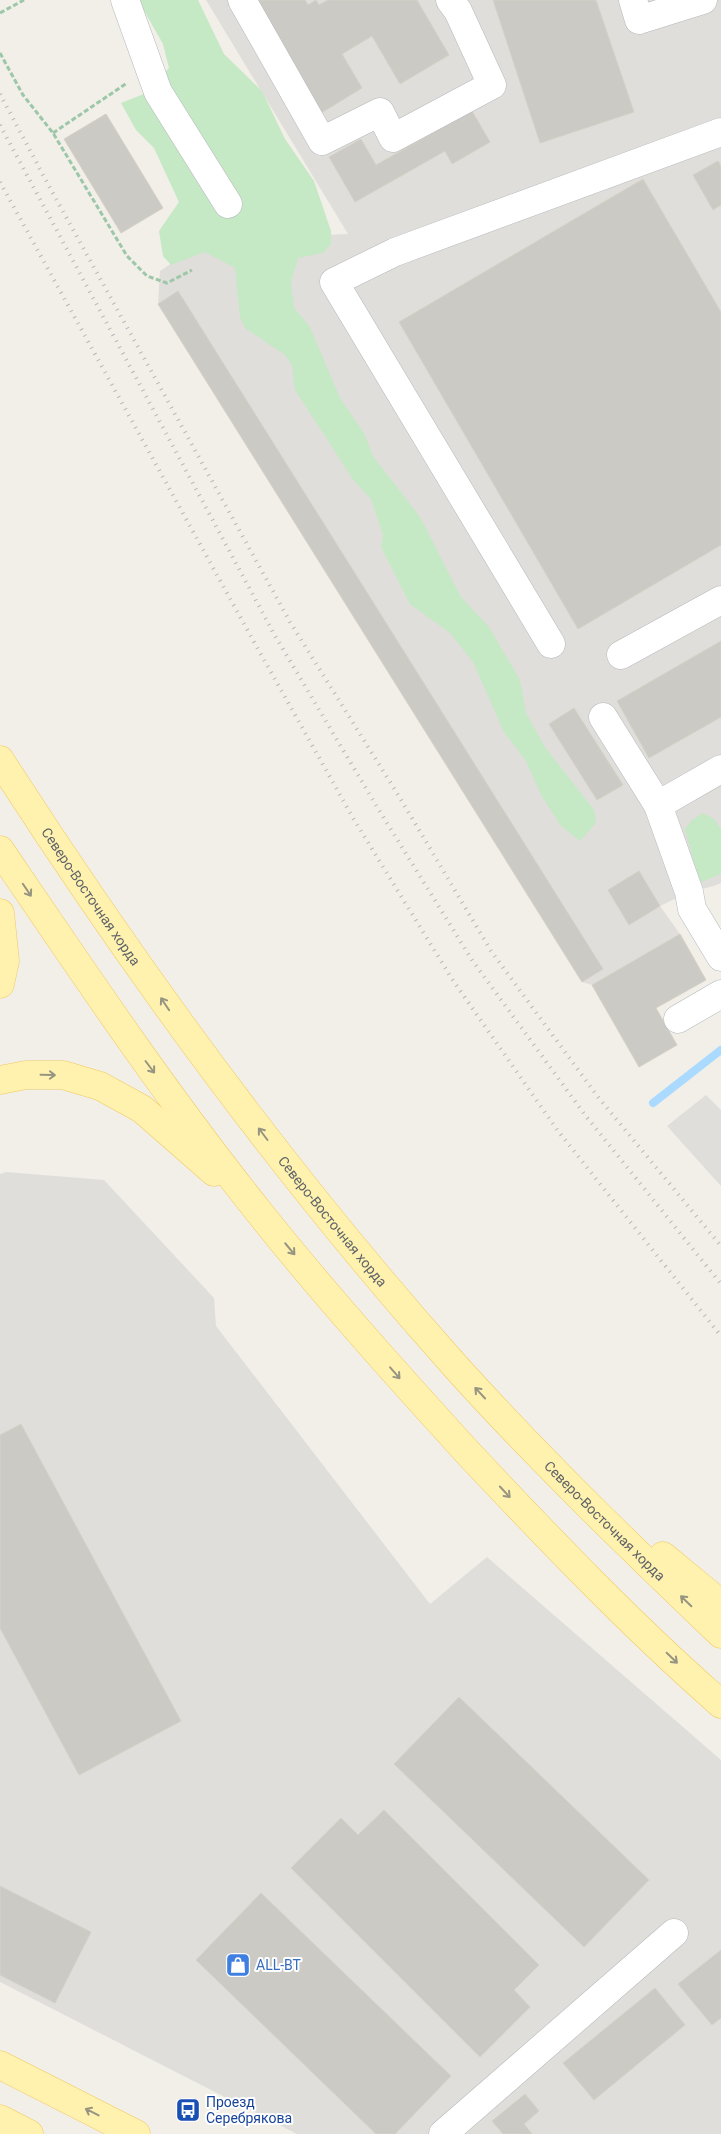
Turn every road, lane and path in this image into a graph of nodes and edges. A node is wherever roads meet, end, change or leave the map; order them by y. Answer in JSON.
{"nodes":[{"id":1,"x":24,"y":0,"type":"edge"},
{"id":2,"x":125,"y":0,"type":"edge"},
{"id":3,"x":242,"y":0,"type":"edge"},
{"id":4,"x":450,"y":0,"type":"edge"},
{"id":5,"x":633,"y":0,"type":"edge"},
{"id":6,"x":703,"y":0,"type":"edge"},
{"id":7,"x":0,"y":13,"type":"edge"},
{"id":8,"x":0,"y":53,"type":"edge"},
{"id":9,"x":149,"y":68,"type":"junction"},
{"id":10,"x":53,"y":133,"type":"junction"},
{"id":11,"x":718,"y":138,"type":"edge"},
{"id":12,"x":228,"y":204,"type":"dead end"},
{"id":13,"x":192,"y":270,"type":"dead end"},
{"id":14,"x":721,"y":600,"type":"edge"},
{"id":15,"x":551,"y":644,"type":"dead end"},
{"id":16,"x":622,"y":655,"type":"dead end"},
{"id":17,"x":603,"y":717,"type":"dead end"},
{"id":18,"x":0,"y":760,"type":"edge"},
{"id":19,"x":721,"y":769,"type":"edge"},
{"id":20,"x":658,"y":806,"type":"junction"},
{"id":21,"x":0,"y":850,"type":"edge"},
{"id":22,"x":0,"y":913,"type":"edge"},
{"id":23,"x":721,"y":957,"type":"edge"},
{"id":24,"x":0,"y":984,"type":"edge"},
{"id":25,"x":721,"y":994,"type":"edge"},
{"id":26,"x":678,"y":1018,"type":"dead end"},
{"id":27,"x":0,"y":1080,"type":"edge"},
{"id":28,"x":258,"y":1211,"type":"junction"},
{"id":29,"x":514,"y":1429,"type":"junction"},
{"id":30,"x":721,"y":1604,"type":"edge"},
{"id":31,"x":721,"y":1634,"type":"edge"},
{"id":32,"x":721,"y":1704,"type":"edge"},
{"id":33,"x":674,"y":1932,"type":"dead end"},
{"id":34,"x":0,"y":2065,"type":"edge"},
{"id":35,"x":0,"y":2119,"type":"edge"},
{"id":36,"x":29,"y":2134,"type":"edge"},
{"id":37,"x":136,"y":2134,"type":"edge"},
{"id":38,"x":443,"y":2134,"type":"edge"}],
"edges":[{"from":1,"to":7,"type":"path"},
{"from":2,"to":9,"type":"street"},
{"from":3,"to":4,"type":"street"},
{"from":5,"to":6,"type":"street"},
{"from":8,"to":10,"type":"path"},
{"from":9,"to":10,"type":"path"},
{"from":9,"to":12,"type":"street"},
{"from":10,"to":13,"type":"path"},
{"from":11,"to":15,"type":"street"},
{"from":14,"to":16,"type":"street"},
{"from":17,"to":20,"type":"street"},
{"from":29,"to":18,"type":"main road","name":"Северо-Восточная хорда","one_way":true},
{"from":19,"to":20,"type":"street"},
{"from":20,"to":23,"type":"street"},
{"from":21,"to":28,"type":"main road","one_way":true},
{"from":22,"to":24,"type":"main road"},
{"from":25,"to":26,"type":"street"},
{"from":27,"to":28,"type":"main road","one_way":true},
{"from":28,"to":32,"type":"main road","one_way":true},
{"from":29,"to":30,"type":"main road"},
{"from":31,"to":29,"type":"main road","name":"Северо-Восточная хорда","one_way":true},
{"from":33,"to":38,"type":"street"},
{"from":37,"to":34,"type":"main road","one_way":true},
{"from":35,"to":36,"type":"main road"}]}
